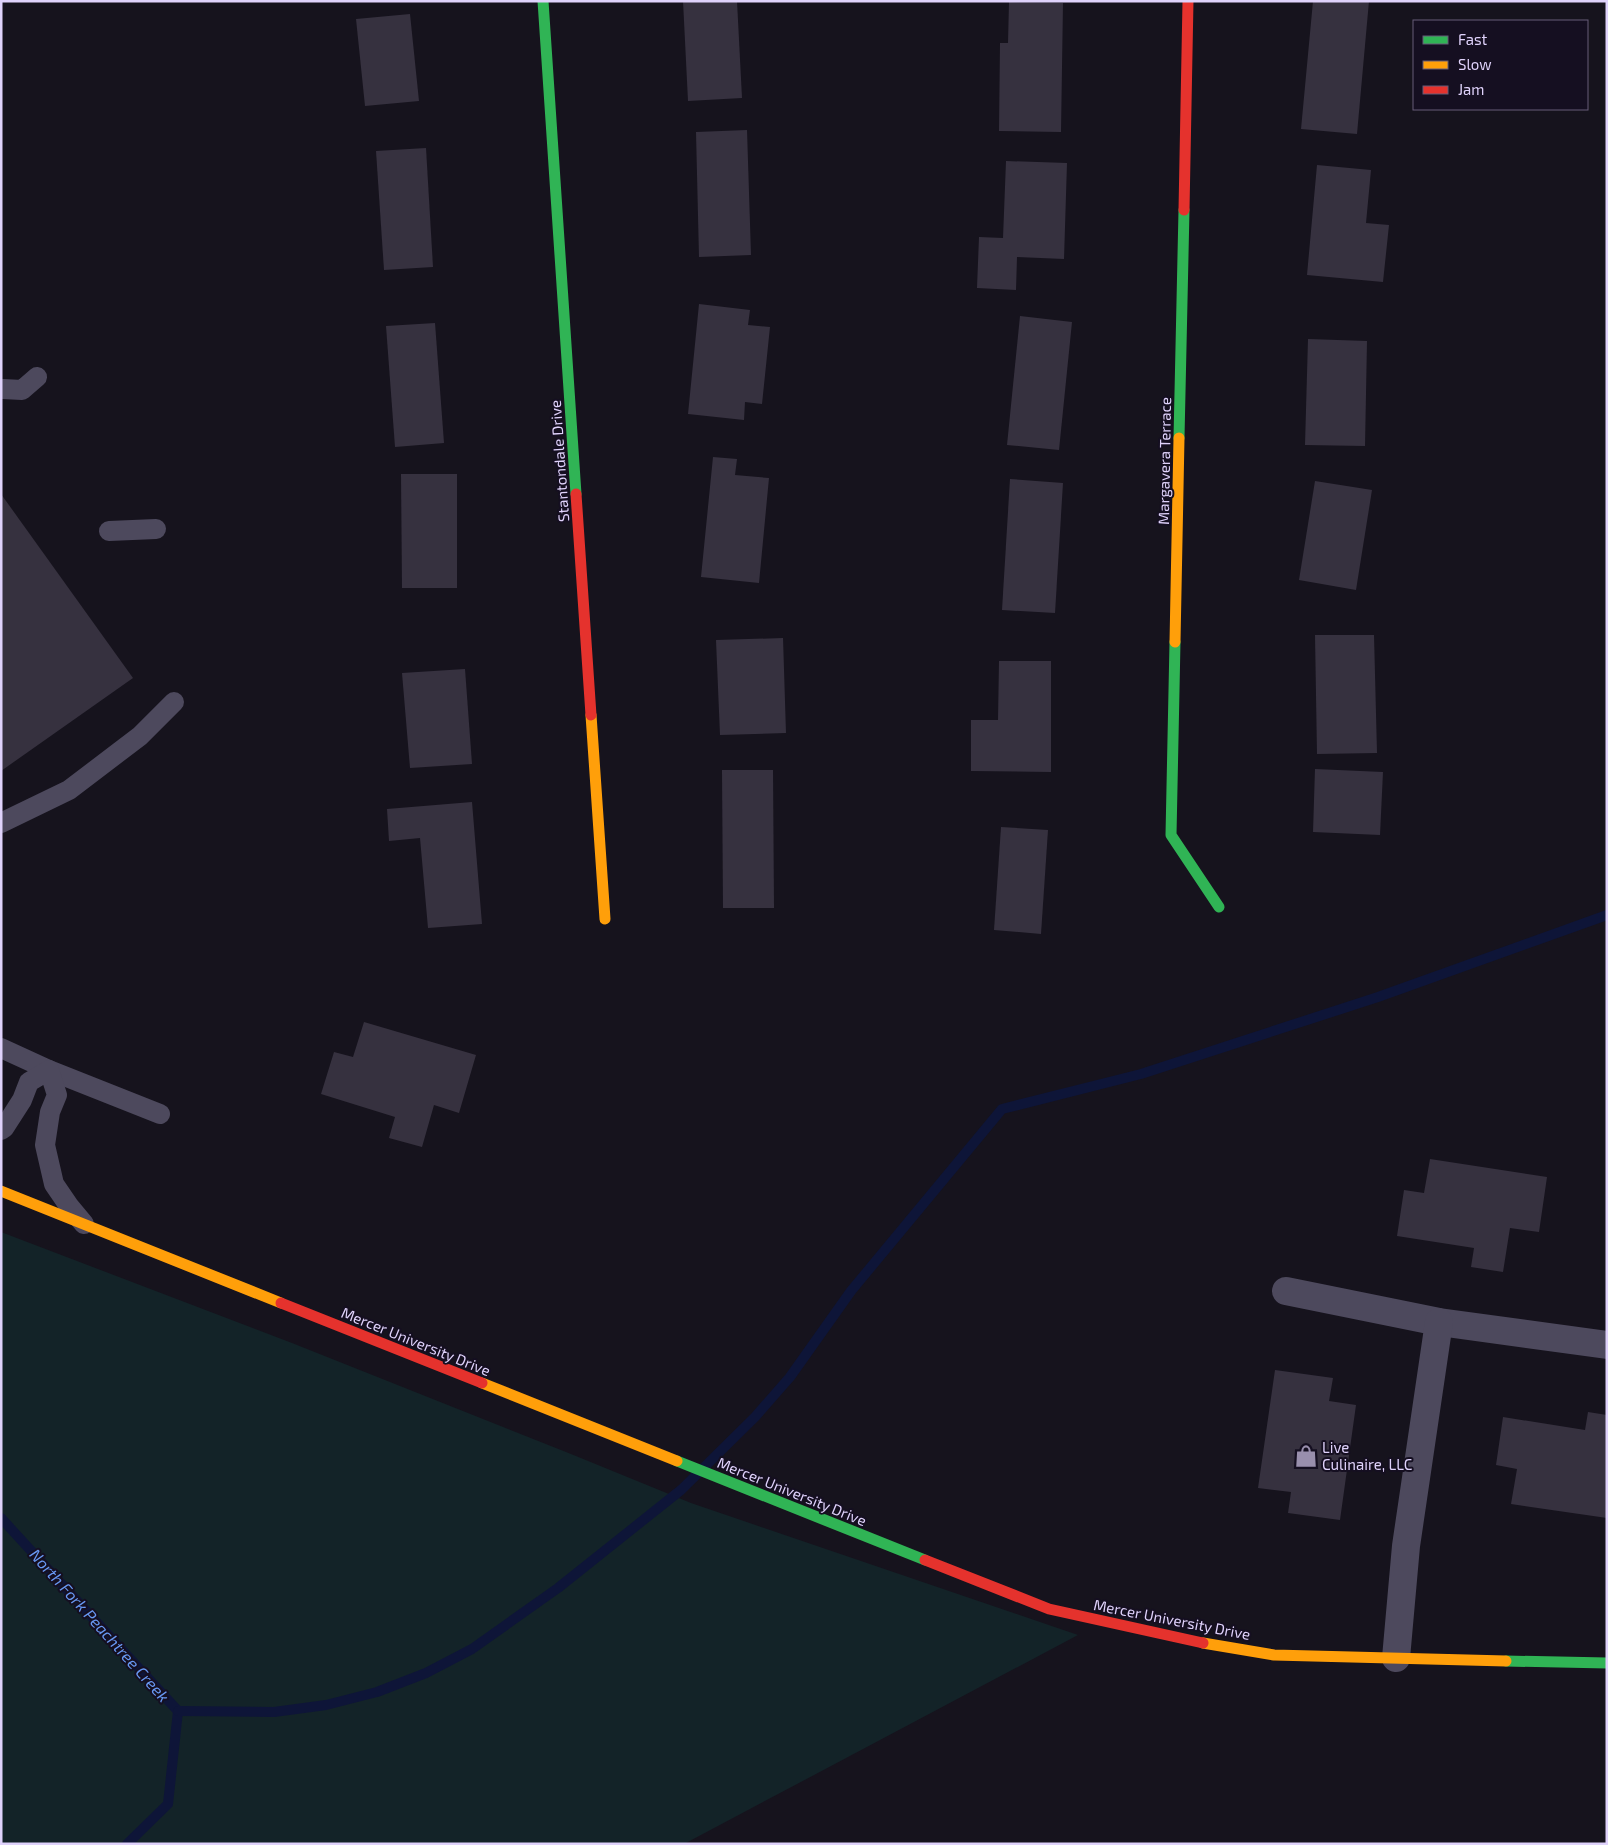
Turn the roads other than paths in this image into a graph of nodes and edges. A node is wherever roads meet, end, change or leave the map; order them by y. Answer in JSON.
{"nodes":[{"id":1,"x":543,"y":1,"type":"edge"},
{"id":2,"x":1188,"y":1,"type":"edge"},
{"id":3,"x":37,"y":377,"type":"dead end"},
{"id":4,"x":4,"y":389,"type":"dead end"},
{"id":5,"x":156,"y":529,"type":"dead end"},
{"id":6,"x":109,"y":531,"type":"dead end"},
{"id":7,"x":174,"y":702,"type":"dead end"},
{"id":8,"x":1,"y":823,"type":"edge"},
{"id":9,"x":1220,"y":907,"type":"dead end"},
{"id":10,"x":605,"y":919,"type":"dead end"},
{"id":11,"x":1,"y":1048,"type":"edge"},
{"id":12,"x":50,"y":1070,"type":"junction"},
{"id":13,"x":160,"y":1114,"type":"dead end"},
{"id":14,"x":1,"y":1130,"type":"edge"},
{"id":15,"x":1,"y":1192,"type":"edge"},
{"id":16,"x":85,"y":1225,"type":"junction"},
{"id":17,"x":1286,"y":1291,"type":"dead end"},
{"id":18,"x":1439,"y":1322,"type":"junction"},
{"id":19,"x":1607,"y":1345,"type":"edge"},
{"id":20,"x":1396,"y":1658,"type":"junction"},
{"id":21,"x":1607,"y":1663,"type":"edge"}],
"edges":[{"from":1,"to":10,"type":"street","name":"Stantondale Drive"},
{"from":2,"to":9,"type":"street","name":"Margavera Terrace"},
{"from":3,"to":4,"type":"lane"},
{"from":5,"to":6,"type":"lane"},
{"from":7,"to":8,"type":"lane"},
{"from":11,"to":12,"type":"lane"},
{"from":12,"to":13,"type":"lane"},
{"from":12,"to":14,"type":"lane"},
{"from":12,"to":16,"type":"lane"},
{"from":15,"to":16,"type":"street","name":"Mercer University Drive"},
{"from":16,"to":20,"type":"street","name":"Mercer University Drive"},
{"from":17,"to":18,"type":"street"},
{"from":18,"to":19,"type":"street"},
{"from":18,"to":20,"type":"street"},
{"from":20,"to":21,"type":"street","name":"Mercer University Drive"}]}
